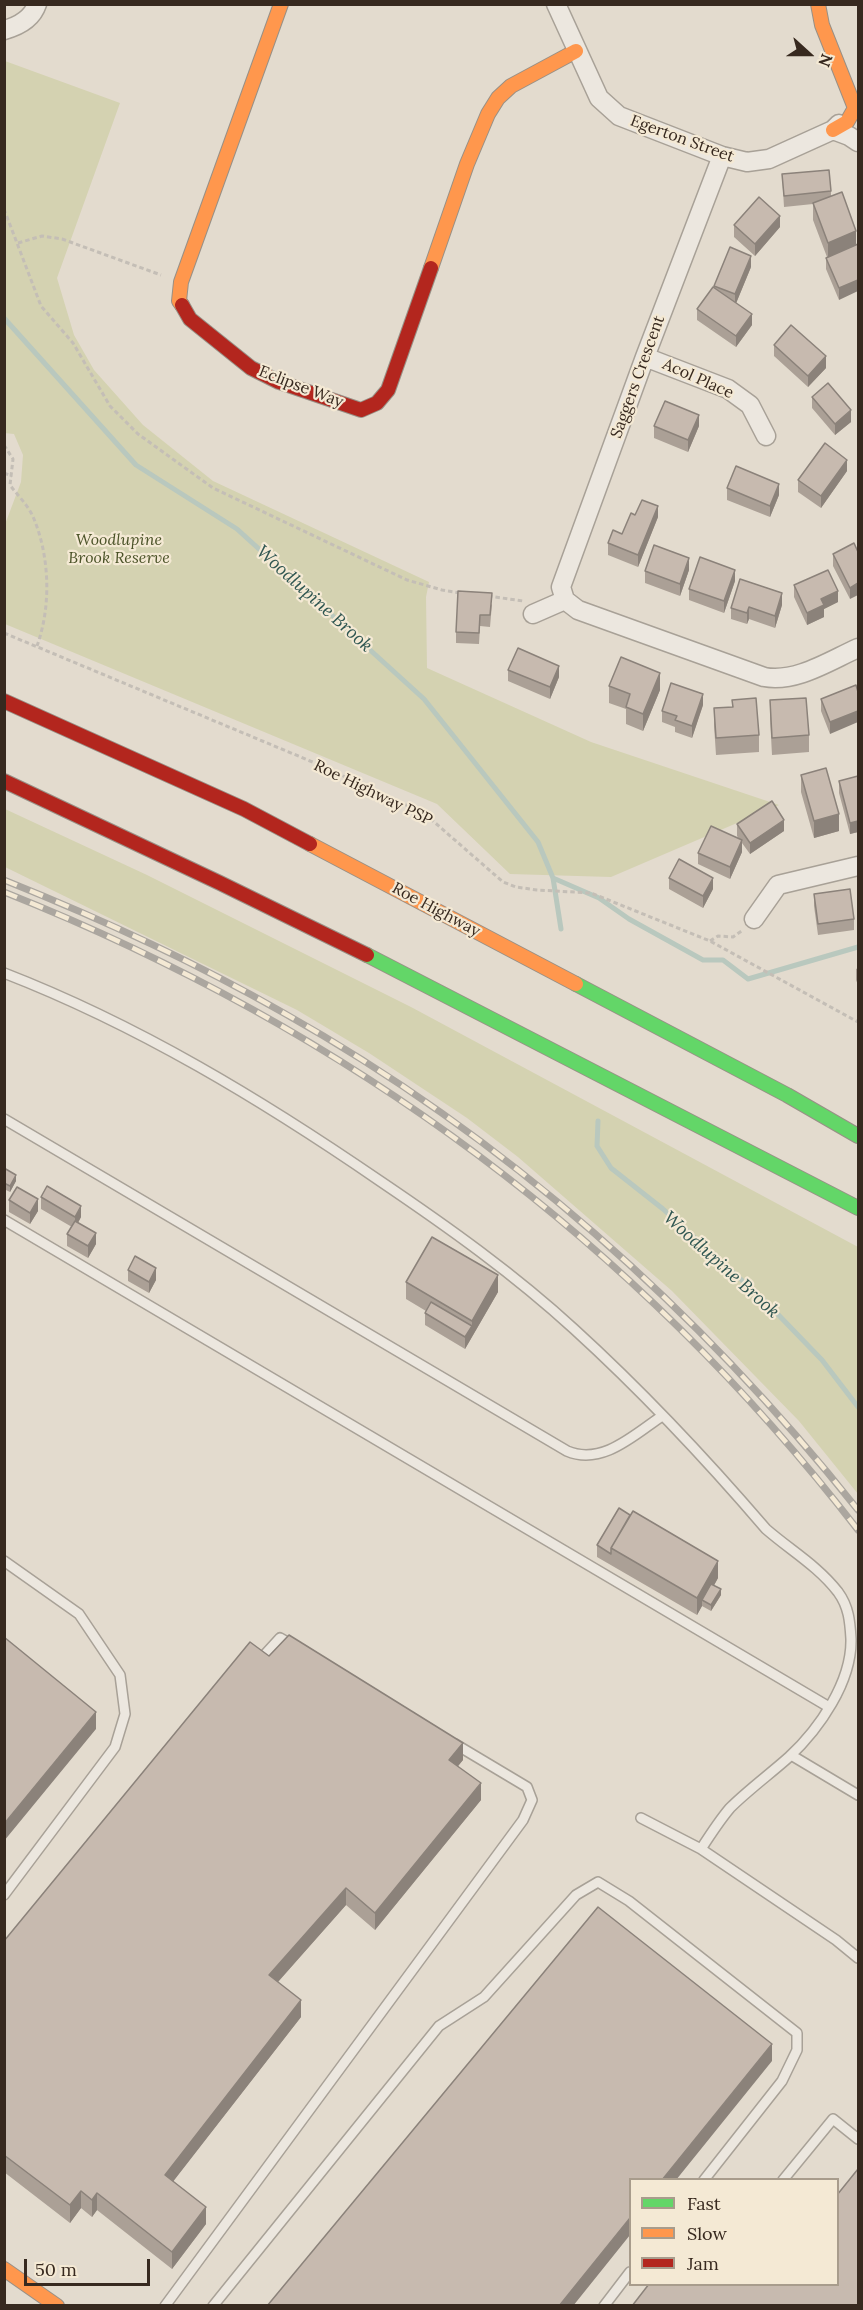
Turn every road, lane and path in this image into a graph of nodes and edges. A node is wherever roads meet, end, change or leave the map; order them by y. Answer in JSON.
{"nodes":[{"id":1,"x":37,"y":4,"type":"edge"},
{"id":2,"x":281,"y":4,"type":"edge"},
{"id":3,"x":556,"y":4,"type":"edge"},
{"id":4,"x":819,"y":4,"type":"edge"},
{"id":5,"x":806,"y":14,"type":"dead end"},
{"id":6,"x":4,"y":30,"type":"edge"},
{"id":7,"x":576,"y":51,"type":"junction"},
{"id":8,"x":858,"y":88,"type":"edge"},
{"id":9,"x":840,"y":89,"type":"joint"},
{"id":10,"x":849,"y":123,"type":"edge"},
{"id":11,"x":858,"y":142,"type":"edge"},
{"id":12,"x":722,"y":156,"type":"junction"},
{"id":13,"x":4,"y":208,"type":"edge"},
{"id":14,"x":18,"y":243,"type":"junction"},
{"id":15,"x":181,"y":282,"type":"junction"},
{"id":16,"x":645,"y":357,"type":"junction"},
{"id":17,"x":766,"y":436,"type":"dead end"},
{"id":18,"x":4,"y":446,"type":"edge"},
{"id":19,"x":4,"y":473,"type":"edge"},
{"id":20,"x":12,"y":476,"type":"junction"},
{"id":21,"x":462,"y":593,"type":"edge"},
{"id":22,"x":483,"y":596,"type":"edge"},
{"id":23,"x":565,"y":600,"type":"junction"},
{"id":24,"x":539,"y":612,"type":"joint"},
{"id":25,"x":4,"y":633,"type":"edge"},
{"id":26,"x":37,"y":646,"type":"junction"},
{"id":27,"x":858,"y":648,"type":"edge"},
{"id":28,"x":4,"y":701,"type":"edge"},
{"id":29,"x":4,"y":781,"type":"edge"},
{"id":30,"x":858,"y":866,"type":"edge"},
{"id":31,"x":754,"y":919,"type":"joint"},
{"id":32,"x":710,"y":941,"type":"junction"},
{"id":33,"x":4,"y":973,"type":"edge"},
{"id":34,"x":858,"y":1022,"type":"edge"},
{"id":35,"x":4,"y":1119,"type":"edge"},
{"id":36,"x":858,"y":1136,"type":"edge"},
{"id":37,"x":858,"y":1208,"type":"edge"},
{"id":38,"x":4,"y":1220,"type":"edge"},
{"id":39,"x":662,"y":1416,"type":"junction"},
{"id":40,"x":4,"y":1562,"type":"edge"},
{"id":41,"x":300,"y":1650,"type":"edge"},
{"id":42,"x":256,"y":1664,"type":"edge"},
{"id":43,"x":829,"y":1707,"type":"junction"},
{"id":44,"x":448,"y":1739,"type":"edge"},
{"id":45,"x":791,"y":1755,"type":"junction"},
{"id":46,"x":858,"y":1795,"type":"edge"},
{"id":47,"x":641,"y":1818,"type":"dead end"},
{"id":48,"x":702,"y":1849,"type":"junction"},
{"id":49,"x":4,"y":1896,"type":"edge"},
{"id":50,"x":858,"y":1958,"type":"edge"},
{"id":51,"x":858,"y":2139,"type":"edge"},
{"id":52,"x":706,"y":2178,"type":"edge"},
{"id":53,"x":785,"y":2178,"type":"edge"},
{"id":54,"x":4,"y":2268,"type":"edge"},
{"id":55,"x":629,"y":2273,"type":"edge"},
{"id":56,"x":57,"y":2306,"type":"edge"},
{"id":57,"x":165,"y":2306,"type":"edge"},
{"id":58,"x":213,"y":2306,"type":"edge"},
{"id":59,"x":604,"y":2306,"type":"edge"}],
"edges":[{"from":1,"to":6,"type":"street"},
{"from":2,"to":15,"type":"main road","name":"Eclipse Way"},
{"from":3,"to":7,"type":"street","name":"Egerton Street"},
{"from":4,"to":8,"type":"main road"},
{"from":4,"to":10,"type":"main road"},
{"from":5,"to":9,"type":"main road"},
{"from":7,"to":12,"type":"street","name":"Egerton Street"},
{"from":7,"to":15,"type":"main road","name":"Eclipse Way"},
{"from":9,"to":10,"type":"street"},
{"from":10,"to":11,"type":"street"},
{"from":10,"to":12,"type":"street","name":"Egerton Street"},
{"from":12,"to":16,"type":"street","name":"Saggers Crescent"},
{"from":13,"to":14,"type":"path"},
{"from":14,"to":15,"type":"path"},
{"from":14,"to":21,"type":"path"},
{"from":16,"to":17,"type":"street","name":"Acol Place"},
{"from":16,"to":23,"type":"street","name":"Saggers Crescent"},
{"from":18,"to":20,"type":"path"},
{"from":19,"to":20,"type":"path"},
{"from":20,"to":26,"type":"path"},
{"from":22,"to":24,"type":"path"},
{"from":23,"to":24,"type":"street"},
{"from":23,"to":27,"type":"street"},
{"from":25,"to":26,"type":"path","name":"Roe Highway PSP"},
{"from":26,"to":32,"type":"path","name":"Roe Highway PSP"},
{"from":28,"to":36,"type":"main road","name":"Roe Highway"},
{"from":29,"to":37,"type":"main road"},
{"from":30,"to":31,"type":"street"},
{"from":31,"to":32,"type":"path"},
{"from":32,"to":34,"type":"path","name":"Roe Highway PSP"},
{"from":33,"to":39,"type":"lane"},
{"from":35,"to":39,"type":"lane"},
{"from":38,"to":43,"type":"lane"},
{"from":39,"to":43,"type":"lane"},
{"from":40,"to":49,"type":"lane"},
{"from":41,"to":42,"type":"lane"},
{"from":43,"to":45,"type":"lane"},
{"from":44,"to":57,"type":"lane"},
{"from":45,"to":46,"type":"lane"},
{"from":45,"to":48,"type":"lane"},
{"from":47,"to":48,"type":"lane"},
{"from":48,"to":50,"type":"lane"},
{"from":51,"to":53,"type":"lane"},
{"from":52,"to":58,"type":"lane"},
{"from":54,"to":56,"type":"main road"},
{"from":55,"to":59,"type":"lane"}]}
